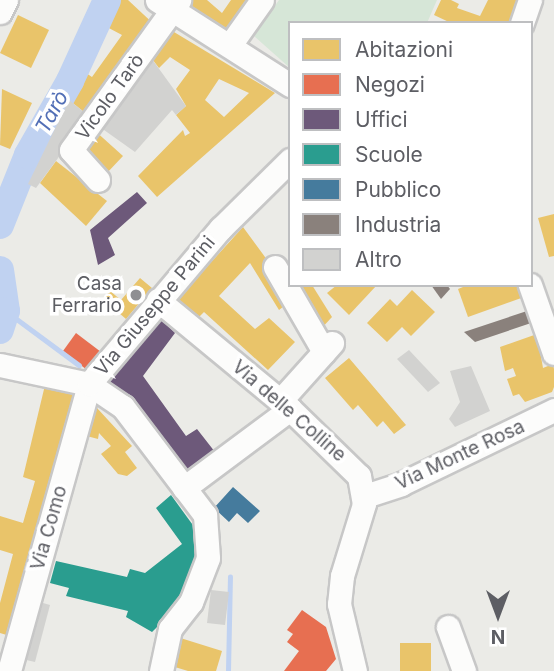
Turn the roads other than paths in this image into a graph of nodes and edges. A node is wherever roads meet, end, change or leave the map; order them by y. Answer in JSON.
{"nodes":[{"id":1,"x":6,"y":0,"type":"edge"},
{"id":2,"x":262,"y":0,"type":"edge"},
{"id":3,"x":530,"y":0,"type":"edge"},
{"id":4,"x":170,"y":3,"type":"edge"},
{"id":5,"x":0,"y":12,"type":"edge"},
{"id":6,"x":523,"y":21,"type":"edge"},
{"id":7,"x":230,"y":45,"type":"junction"},
{"id":8,"x":288,"y":84,"type":"edge"},
{"id":9,"x":288,"y":162,"type":"edge"},
{"id":10,"x":97,"y":180,"type":"dead end"},
{"id":11,"x":275,"y":267,"type":"dead end"},
{"id":12,"x":288,"y":287,"type":"edge"},
{"id":13,"x":288,"y":287,"type":"edge"},
{"id":14,"x":531,"y":287,"type":"edge"},
{"id":15,"x":158,"y":300,"type":"junction"},
{"id":16,"x":554,"y":353,"type":"edge"},
{"id":17,"x":0,"y":365,"type":"edge"},
{"id":18,"x":89,"y":384,"type":"junction"},
{"id":19,"x":285,"y":405,"type":"junction"},
{"id":20,"x":554,"y":410,"type":"edge"},
{"id":21,"x":184,"y":488,"type":"junction"},
{"id":22,"x":365,"y":496,"type":"junction"},
{"id":23,"x":448,"y":627,"type":"dead end"},
{"id":24,"x":9,"y":671,"type":"edge"},
{"id":25,"x":161,"y":671,"type":"edge"},
{"id":26,"x":355,"y":671,"type":"edge"},
{"id":27,"x":464,"y":671,"type":"edge"}],
"edges":[{"from":1,"to":5,"type":"street"},
{"from":2,"to":7,"type":"street"},
{"from":3,"to":6,"type":"street"},
{"from":4,"to":7,"type":"street"},
{"from":4,"to":10,"type":"street","name":"Vicolo Tarò"},
{"from":7,"to":8,"type":"street"},
{"from":9,"to":15,"type":"street","name":"Via Giuseppe Parini"},
{"from":11,"to":12,"type":"street"},
{"from":13,"to":19,"type":"street"},
{"from":14,"to":16,"type":"street"},
{"from":15,"to":18,"type":"street","name":"Via Giuseppe Parini"},
{"from":15,"to":19,"type":"street","name":"Via delle Colline"},
{"from":17,"to":18,"type":"street"},
{"from":18,"to":21,"type":"street"},
{"from":18,"to":24,"type":"street","name":"Via Como"},
{"from":19,"to":21,"type":"street"},
{"from":19,"to":22,"type":"street","name":"Via delle Colline"},
{"from":20,"to":22,"type":"street","name":"Via Monte Rosa"},
{"from":21,"to":25,"type":"street"},
{"from":22,"to":26,"type":"street"},
{"from":23,"to":27,"type":"street"}]}
